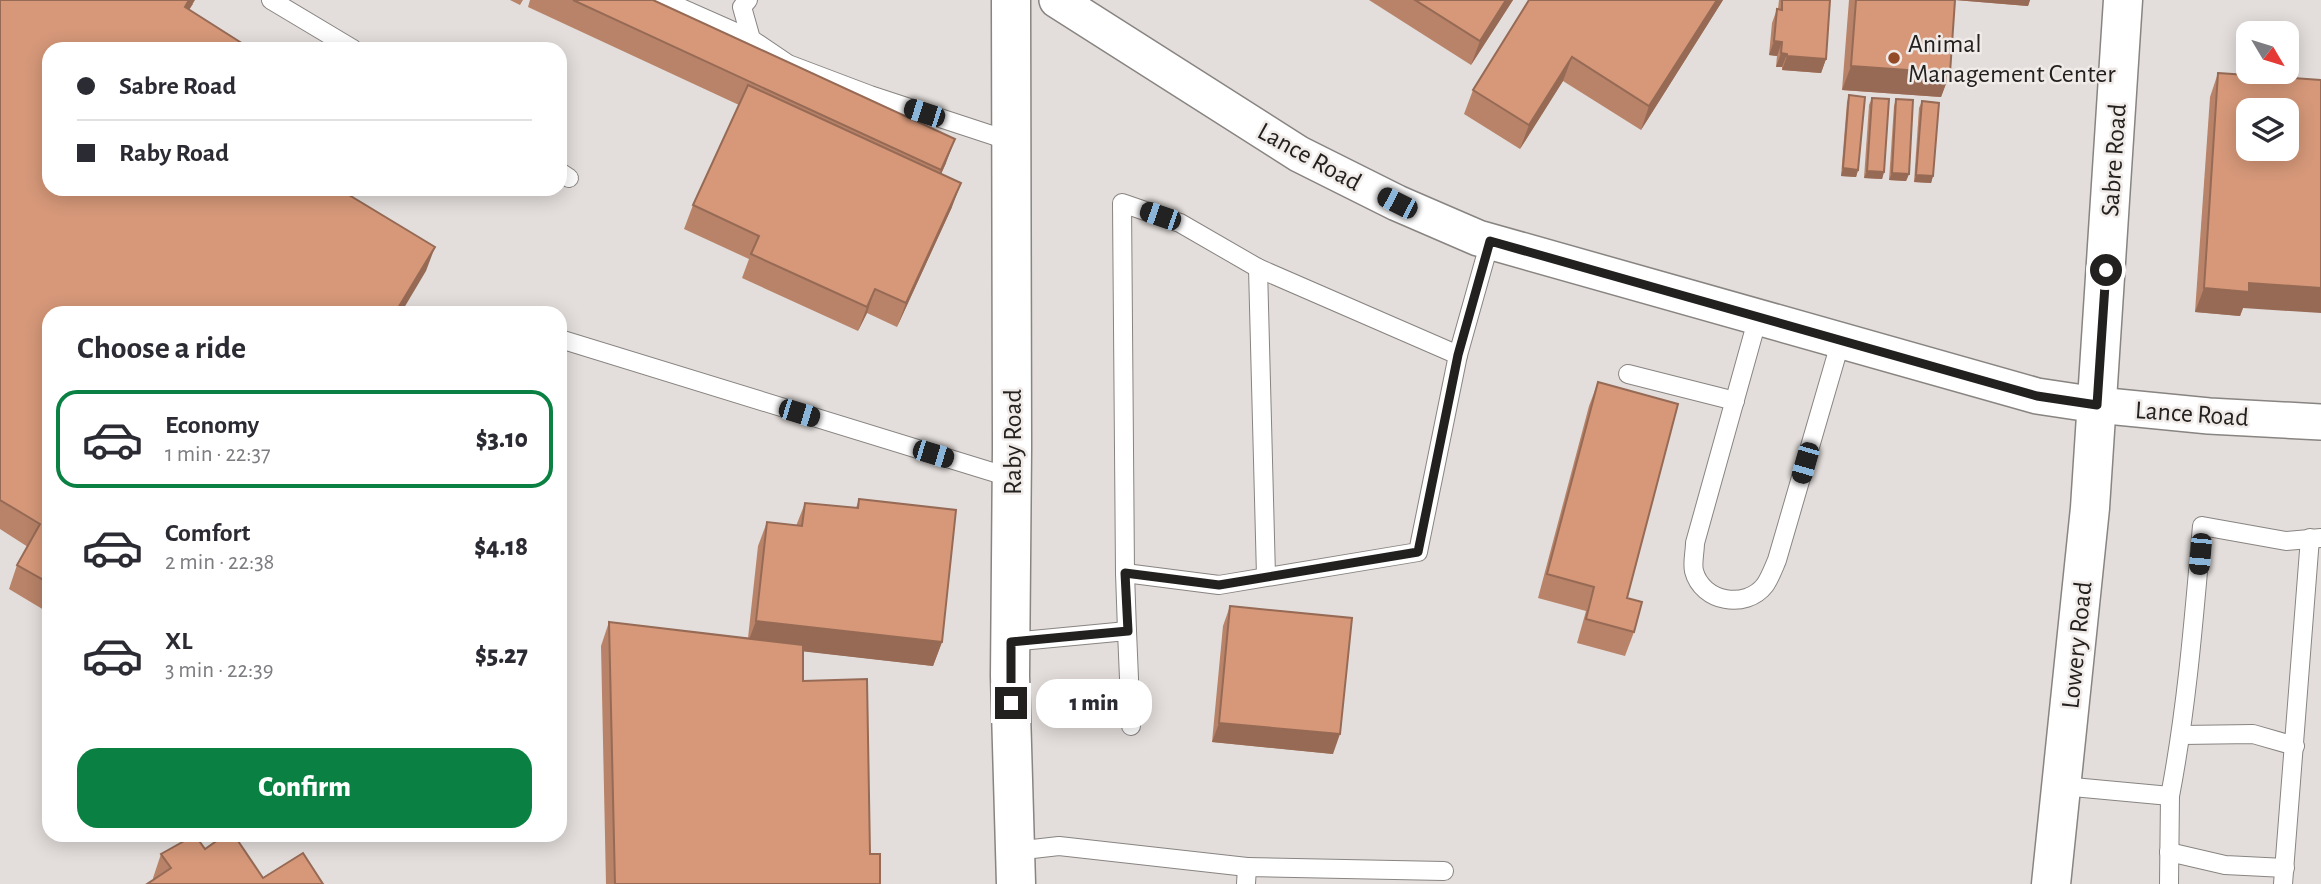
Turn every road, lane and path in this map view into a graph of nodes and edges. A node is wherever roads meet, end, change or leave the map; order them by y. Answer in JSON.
{"nodes":[{"id":1,"x":271,"y":0,"type":"edge"},
{"id":2,"x":663,"y":0,"type":"edge"},
{"id":3,"x":748,"y":0,"type":"edge"},
{"id":4,"x":1011,"y":0,"type":"edge"},
{"id":5,"x":1057,"y":0,"type":"edge"},
{"id":6,"x":2123,"y":0,"type":"edge"},
{"id":7,"x":751,"y":39,"type":"junction"},
{"id":8,"x":341,"y":42,"type":"edge"},
{"id":9,"x":1010,"y":141,"type":"junction"},
{"id":10,"x":1490,"y":241,"type":"junction"},
{"id":11,"x":1258,"y":268,"type":"junction"},
{"id":12,"x":1758,"y":317,"type":"junction"},
{"id":13,"x":1841,"y":340,"type":"junction"},
{"id":14,"x":567,"y":342,"type":"edge"},
{"id":15,"x":1458,"y":355,"type":"junction"},
{"id":16,"x":1628,"y":374,"type":"dead end"},
{"id":17,"x":1735,"y":401,"type":"junction"},
{"id":18,"x":2097,"y":405,"type":"junction"},
{"id":19,"x":2321,"y":422,"type":"edge"},
{"id":20,"x":1012,"y":478,"type":"junction"},
{"id":21,"x":2315,"y":538,"type":"edge"},
{"id":22,"x":1125,"y":573,"type":"junction"},
{"id":23,"x":1266,"y":576,"type":"junction"},
{"id":24,"x":1128,"y":631,"type":"junction"},
{"id":25,"x":1011,"y":642,"type":"junction"},
{"id":26,"x":1131,"y":726,"type":"dead end"},
{"id":27,"x":2182,"y":735,"type":"junction"},
{"id":28,"x":2295,"y":746,"type":"junction"},
{"id":29,"x":2062,"y":786,"type":"junction"},
{"id":30,"x":2170,"y":796,"type":"junction"},
{"id":31,"x":2169,"y":852,"type":"junction"},
{"id":32,"x":1015,"y":868,"type":"edge"},
{"id":33,"x":1444,"y":871,"type":"dead end"},
{"id":34,"x":1246,"y":876,"type":"edge"},
{"id":35,"x":2284,"y":876,"type":"edge"},
{"id":36,"x":2051,"y":884,"type":"edge"},
{"id":37,"x":2169,"y":884,"type":"edge"}],
"edges":[{"from":1,"to":8,"type":"lane"},
{"from":2,"to":7,"type":"lane"},
{"from":3,"to":7,"type":"lane"},
{"from":4,"to":9,"type":"street","name":"Raby Road"},
{"from":5,"to":10,"type":"street","name":"Lance Road"},
{"from":6,"to":18,"type":"street","name":"Sabre Road"},
{"from":7,"to":9,"type":"lane"},
{"from":9,"to":20,"type":"street","name":"Raby Road"},
{"from":10,"to":12,"type":"street","name":"Lance Road"},
{"from":10,"to":15,"type":"lane"},
{"from":11,"to":15,"type":"lane"},
{"from":11,"to":22,"type":"lane"},
{"from":11,"to":23,"type":"lane"},
{"from":12,"to":13,"type":"street","name":"Lance Road"},
{"from":12,"to":17,"type":"lane"},
{"from":13,"to":17,"type":"lane"},
{"from":13,"to":18,"type":"street","name":"Lance Road"},
{"from":14,"to":20,"type":"lane"},
{"from":15,"to":23,"type":"lane"},
{"from":16,"to":17,"type":"lane"},
{"from":18,"to":19,"type":"street","name":"Lance Road"},
{"from":18,"to":29,"type":"street","name":"Lowery Road"},
{"from":20,"to":25,"type":"street","name":"Raby Road"},
{"from":21,"to":27,"type":"lane"},
{"from":21,"to":28,"type":"lane"},
{"from":22,"to":23,"type":"lane"},
{"from":22,"to":24,"type":"lane"},
{"from":24,"to":25,"type":"lane"},
{"from":24,"to":26,"type":"lane"},
{"from":25,"to":32,"type":"street","name":"Raby Road"},
{"from":27,"to":28,"type":"lane"},
{"from":27,"to":30,"type":"lane"},
{"from":28,"to":35,"type":"lane"},
{"from":29,"to":30,"type":"lane"},
{"from":29,"to":36,"type":"street","name":"Lowery Road"},
{"from":30,"to":31,"type":"lane"},
{"from":31,"to":35,"type":"lane"},
{"from":31,"to":37,"type":"lane"},
{"from":32,"to":34,"type":"lane"},
{"from":33,"to":34,"type":"lane"}]}
